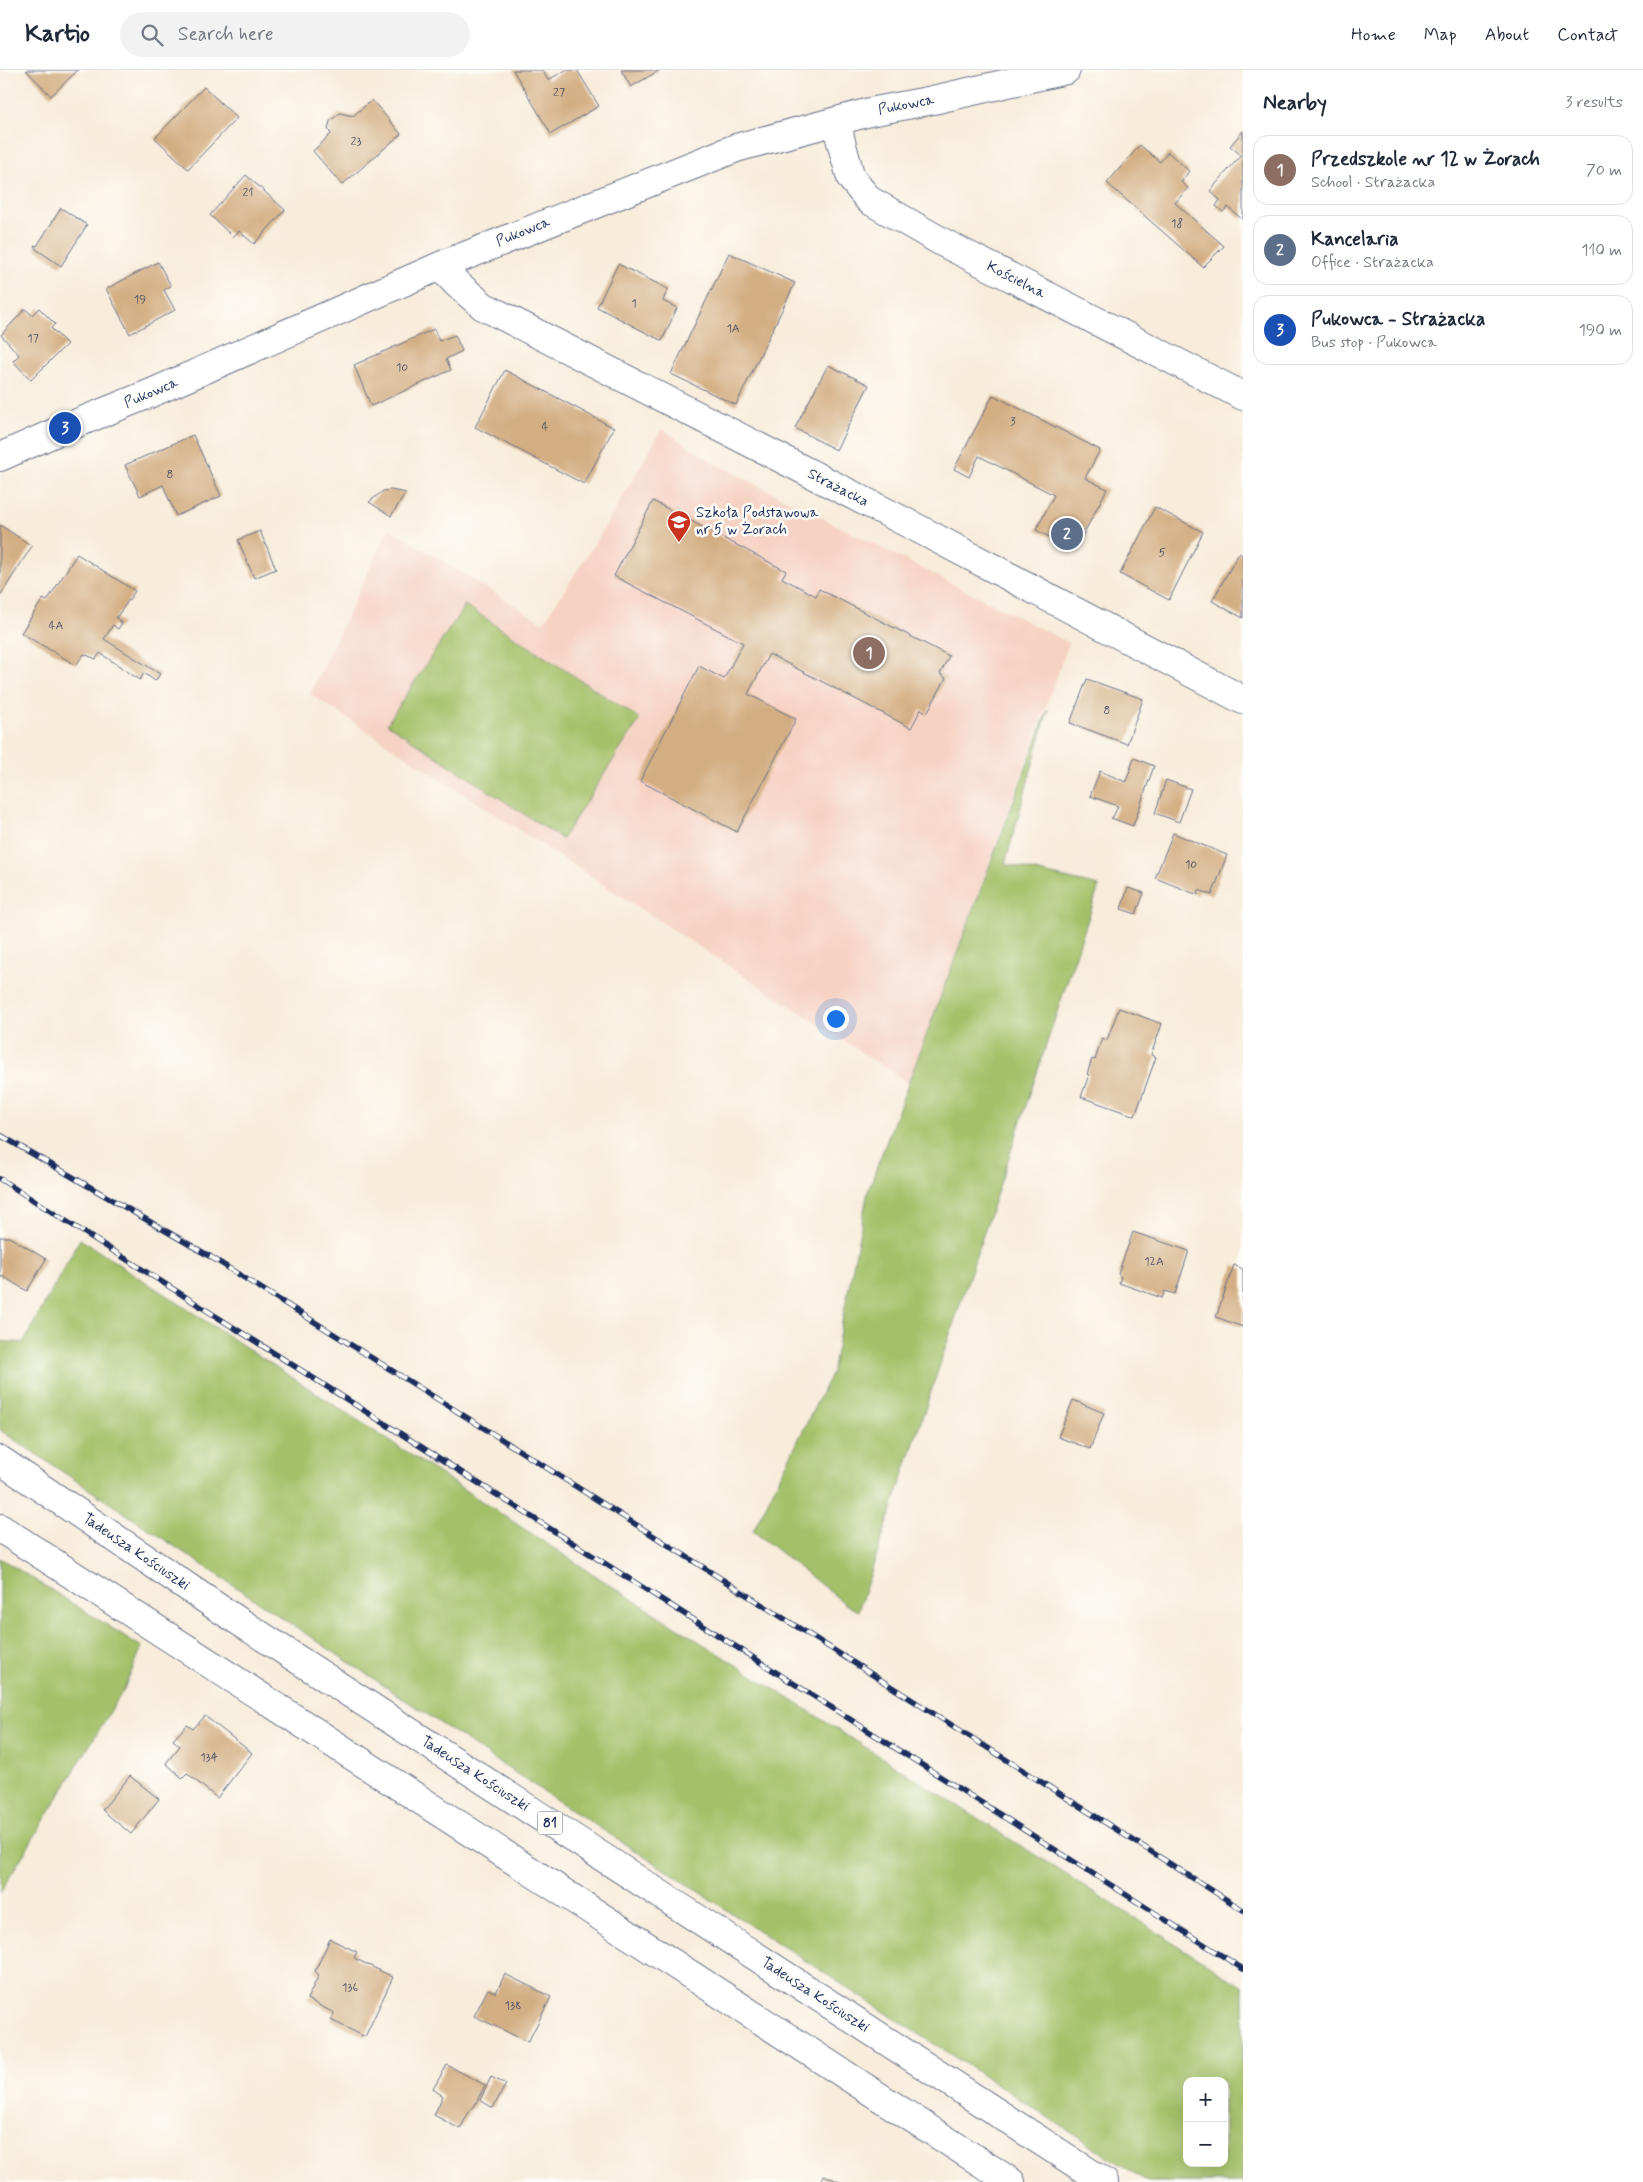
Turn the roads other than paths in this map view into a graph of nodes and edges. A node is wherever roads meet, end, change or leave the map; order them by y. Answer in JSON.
{"nodes":[{"id":1,"x":1066,"y":70,"type":"edge"},
{"id":2,"x":838,"y":121,"type":"junction"},
{"id":3,"x":440,"y":266,"type":"junction"},
{"id":4,"x":1243,"y":396,"type":"edge"},
{"id":5,"x":0,"y":457,"type":"edge"},
{"id":6,"x":1243,"y":700,"type":"edge"},
{"id":7,"x":0,"y":1460,"type":"edge"},
{"id":8,"x":0,"y":1528,"type":"edge"},
{"id":9,"x":1011,"y":2182,"type":"edge"},
{"id":10,"x":1104,"y":2182,"type":"edge"}],
"edges":[{"from":1,"to":2,"type":"street","name":"Pukowca"},
{"from":2,"to":3,"type":"street","name":"Pukowca"},
{"from":2,"to":4,"type":"street","name":"Kościelna"},
{"from":3,"to":5,"type":"street","name":"Pukowca"},
{"from":3,"to":6,"type":"street","name":"Strażacka"},
{"from":7,"to":10,"type":"street","name":"Tadeusza Kościuszki","number":"81"},
{"from":8,"to":9,"type":"street"}]}
